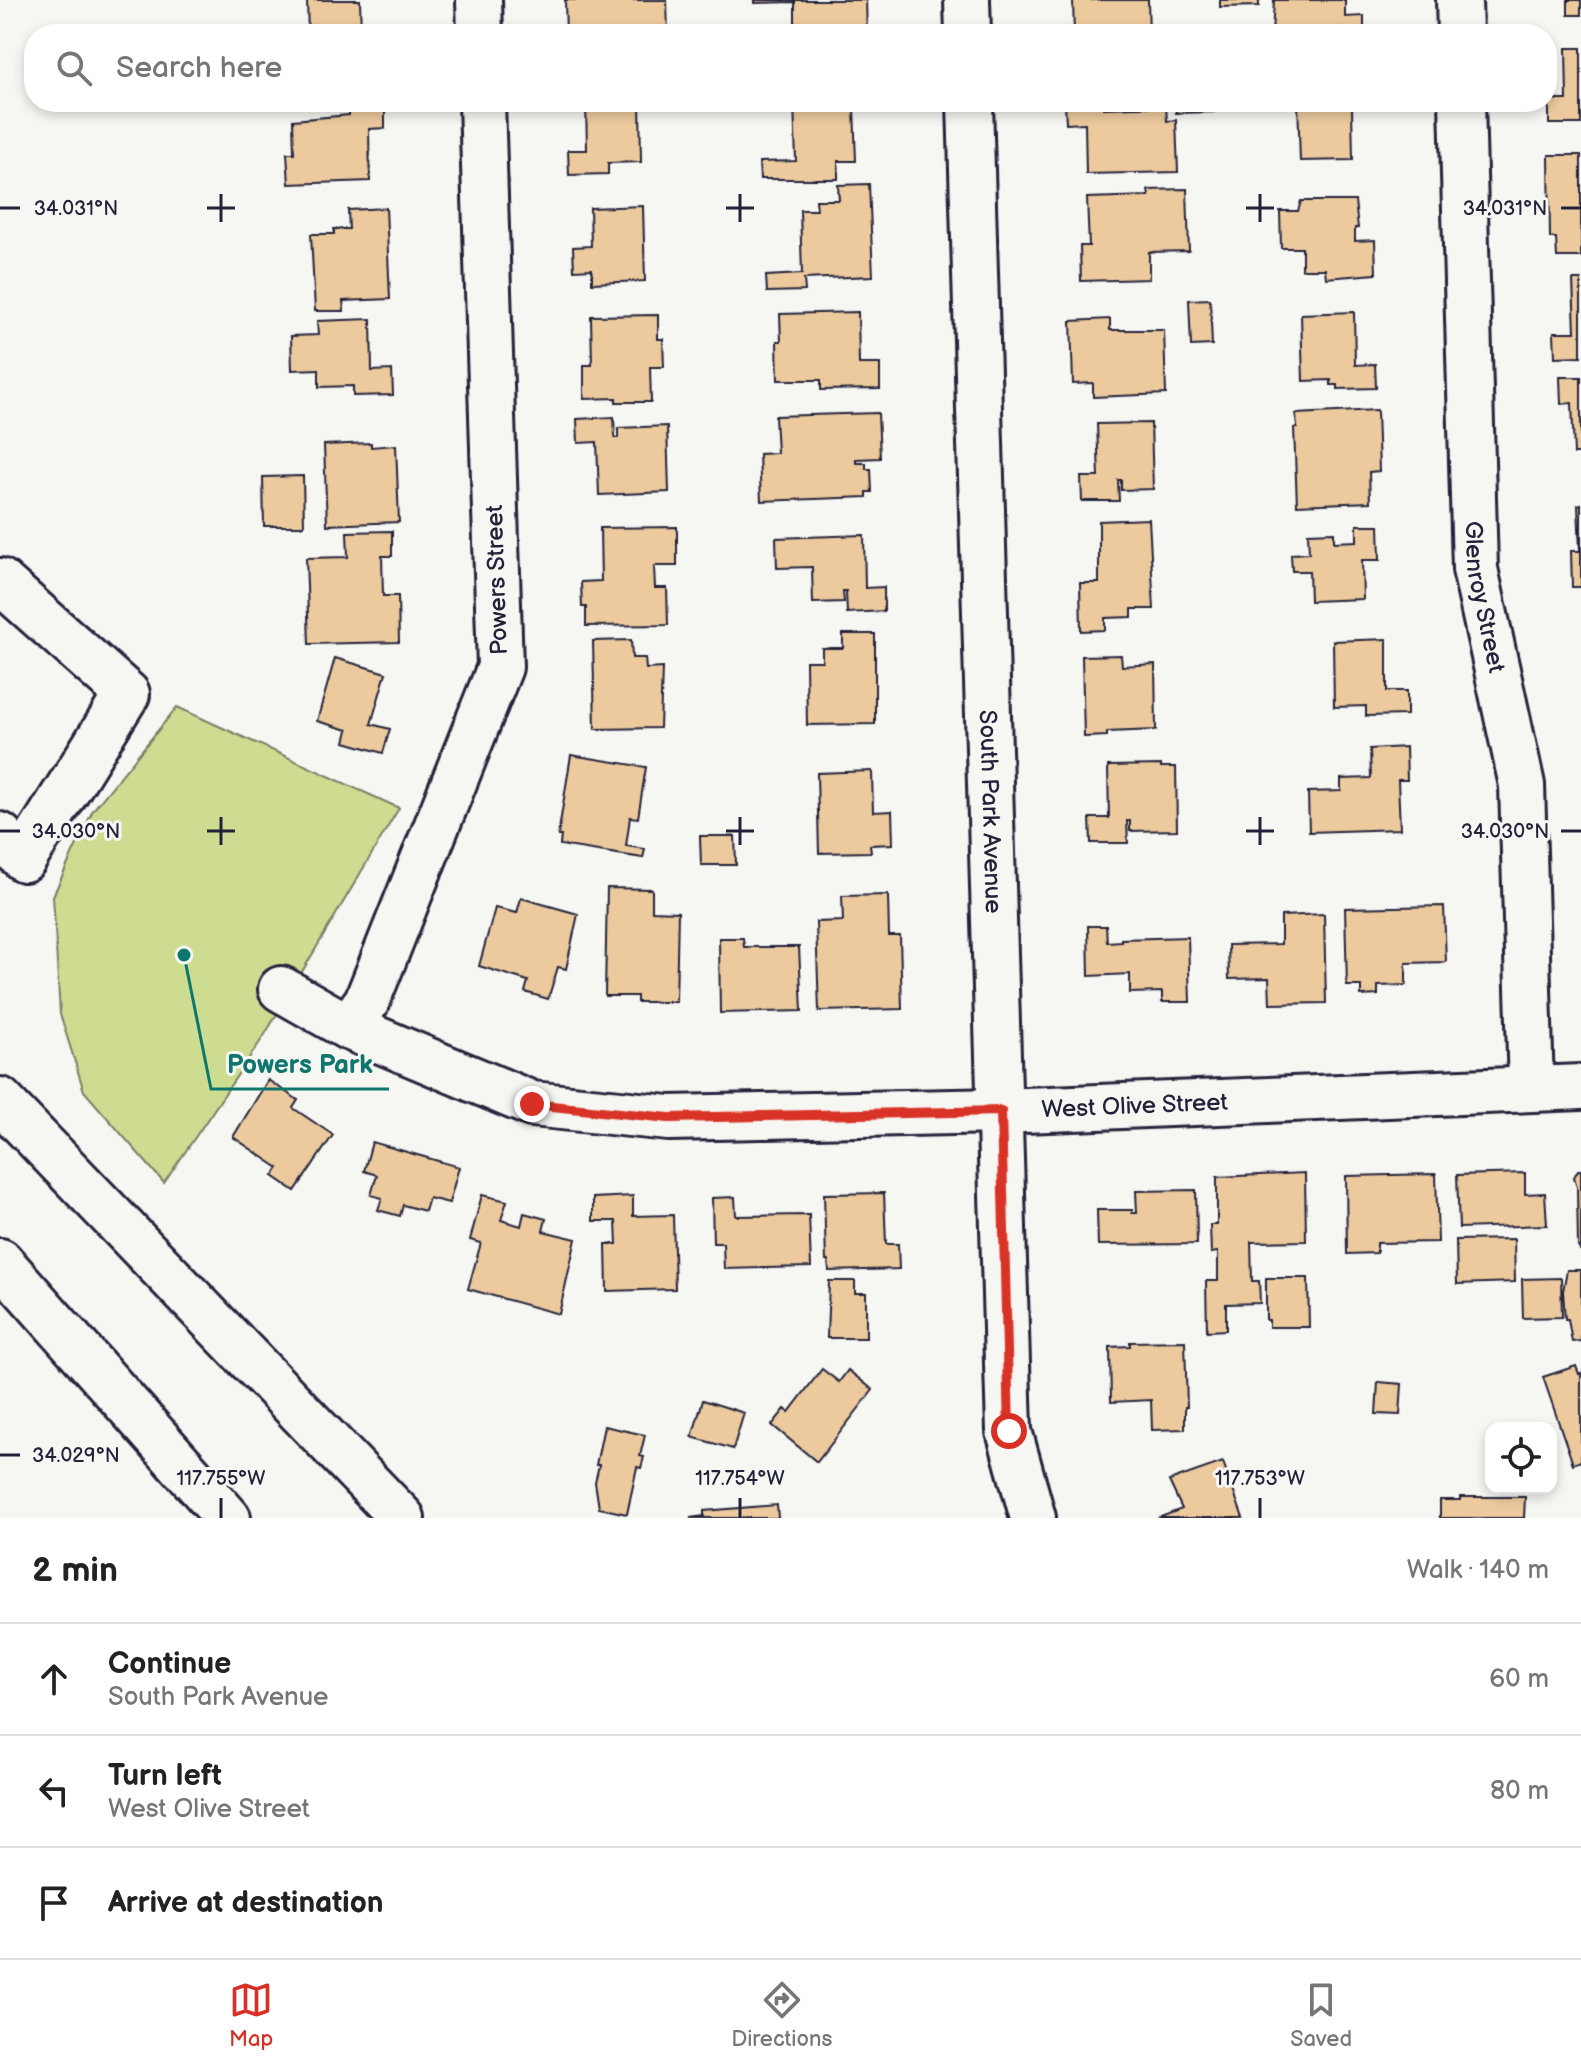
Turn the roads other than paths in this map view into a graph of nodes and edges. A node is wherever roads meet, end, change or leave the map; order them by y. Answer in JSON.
{"nodes":[{"id":1,"x":479,"y":0,"type":"edge"},
{"id":2,"x":967,"y":0,"type":"edge"},
{"id":3,"x":1459,"y":0,"type":"edge"},
{"id":4,"x":480,"y":24,"type":"edge"},
{"id":5,"x":968,"y":24,"type":"edge"},
{"id":6,"x":1460,"y":24,"type":"edge"},
{"id":7,"x":482,"y":112,"type":"edge"},
{"id":8,"x":970,"y":112,"type":"edge"},
{"id":9,"x":1462,"y":112,"type":"edge"},
{"id":10,"x":0,"y":581,"type":"edge"},
{"id":11,"x":0,"y":835,"type":"edge"},
{"id":12,"x":281,"y":989,"type":"dead end"},
{"id":13,"x":348,"y":1027,"type":"junction"},
{"id":14,"x":1581,"y":1087,"type":"edge"},
{"id":15,"x":1531,"y":1089,"type":"junction"},
{"id":16,"x":0,"y":1100,"type":"edge"},
{"id":17,"x":1001,"y":1111,"type":"junction"},
{"id":18,"x":0,"y":1261,"type":"edge"},
{"id":19,"x":1026,"y":1516,"type":"edge"},
{"id":20,"x":228,"y":1518,"type":"edge"},
{"id":21,"x":402,"y":1518,"type":"edge"}],
"edges":[{"from":1,"to":4,"type":"main road"},
{"from":2,"to":5,"type":"main road"},
{"from":3,"to":6,"type":"main road"},
{"from":7,"to":13,"type":"main road","name":"Powers Street"},
{"from":8,"to":17,"type":"main road","name":"South Park Avenue"},
{"from":9,"to":15,"type":"main road","name":"Glenroy Street"},
{"from":10,"to":11,"type":"main road"},
{"from":12,"to":13,"type":"main road","name":"West Olive Street"},
{"from":13,"to":17,"type":"main road","name":"West Olive Street"},
{"from":14,"to":15,"type":"main road","name":"West Olive Street"},
{"from":15,"to":17,"type":"main road","name":"West Olive Street"},
{"from":16,"to":21,"type":"main road"},
{"from":17,"to":19,"type":"main road","name":"South Park Avenue"},
{"from":18,"to":20,"type":"main road"}]}
